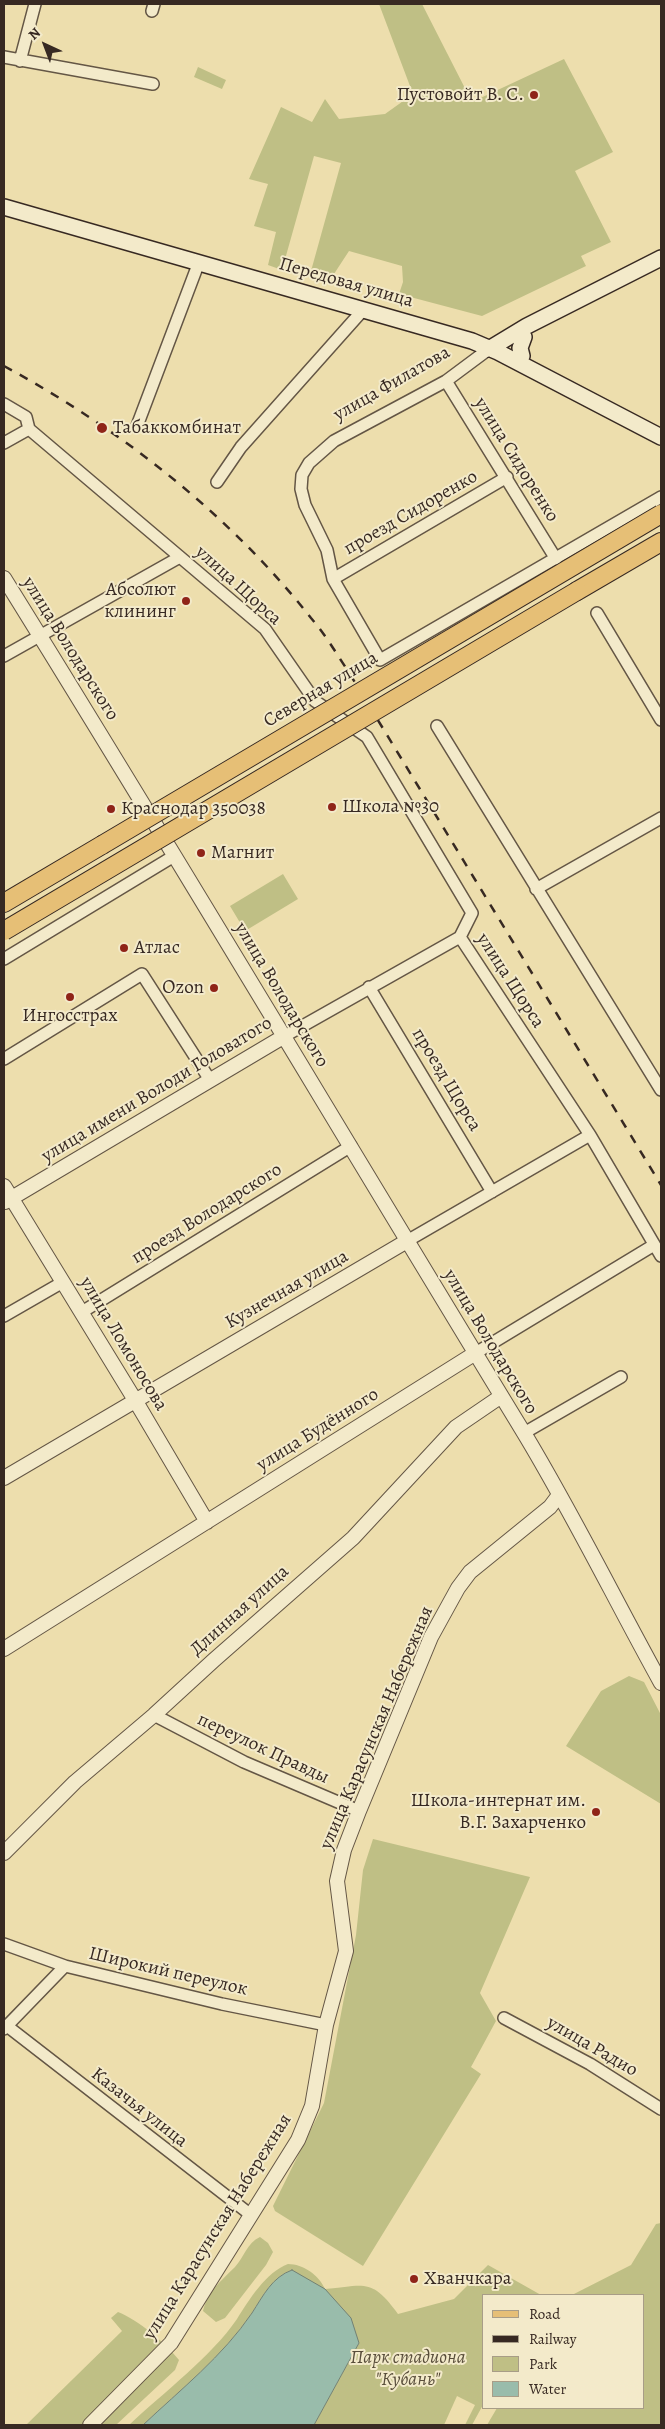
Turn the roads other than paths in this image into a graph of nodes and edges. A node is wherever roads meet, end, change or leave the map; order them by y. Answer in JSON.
{"nodes":[{"id":1,"x":35,"y":4,"type":"edge"},
{"id":2,"x":4,"y":57,"type":"edge"},
{"id":3,"x":20,"y":61,"type":"junction"},
{"id":4,"x":153,"y":84,"type":"dead end"},
{"id":5,"x":4,"y":200,"type":"edge"},
{"id":6,"x":4,"y":207,"type":"edge"},
{"id":7,"x":661,"y":258,"type":"edge"},
{"id":8,"x":199,"y":262,"type":"junction"},
{"id":9,"x":661,"y":266,"type":"edge"},
{"id":10,"x":363,"y":310,"type":"junction"},
{"id":11,"x":524,"y":337,"type":"junction"},
{"id":12,"x":497,"y":348,"type":"junction"},
{"id":13,"x":522,"y":356,"type":"junction"},
{"id":14,"x":446,"y":381,"type":"junction"},
{"id":15,"x":4,"y":404,"type":"edge"},
{"id":16,"x":137,"y":426,"type":"dead end"},
{"id":17,"x":29,"y":429,"type":"junction"},
{"id":18,"x":661,"y":429,"type":"edge"},
{"id":19,"x":661,"y":437,"type":"edge"},
{"id":20,"x":4,"y":443,"type":"edge"},
{"id":21,"x":507,"y":477,"type":"junction"},
{"id":22,"x":216,"y":482,"type":"dead end"},
{"id":23,"x":661,"y":497,"type":"edge"},
{"id":24,"x":661,"y":514,"type":"edge"},
{"id":25,"x":661,"y":542,"type":"edge"},
{"id":26,"x":180,"y":557,"type":"junction"},
{"id":27,"x":556,"y":559,"type":"junction"},
{"id":28,"x":4,"y":578,"type":"edge"},
{"id":29,"x":333,"y":579,"type":"junction"},
{"id":30,"x":596,"y":613,"type":"dead end"},
{"id":31,"x":39,"y":635,"type":"junction"},
{"id":32,"x":4,"y":656,"type":"edge"},
{"id":33,"x":661,"y":720,"type":"edge"},
{"id":34,"x":437,"y":726,"type":"dead end"},
{"id":35,"x":661,"y":818,"type":"edge"},
{"id":36,"x":174,"y":856,"type":"junction"},
{"id":37,"x":536,"y":889,"type":"junction"},
{"id":38,"x":4,"y":904,"type":"edge"},
{"id":39,"x":4,"y":931,"type":"edge"},
{"id":40,"x":460,"y":937,"type":"junction"},
{"id":41,"x":4,"y":959,"type":"edge"},
{"id":42,"x":369,"y":986,"type":"junction"},
{"id":43,"x":284,"y":1036,"type":"junction"},
{"id":44,"x":4,"y":1059,"type":"edge"},
{"id":45,"x":210,"y":1080,"type":"junction"},
{"id":46,"x":661,"y":1090,"type":"edge"},
{"id":47,"x":590,"y":1135,"type":"junction"},
{"id":48,"x":351,"y":1146,"type":"junction"},
{"id":49,"x":492,"y":1192,"type":"junction"},
{"id":50,"x":6,"y":1196,"type":"edge"},
{"id":51,"x":407,"y":1241,"type":"junction"},
{"id":52,"x":654,"y":1245,"type":"junction"},
{"id":53,"x":661,"y":1256,"type":"edge"},
{"id":54,"x":63,"y":1282,"type":"junction"},
{"id":55,"x":82,"y":1312,"type":"junction"},
{"id":56,"x":4,"y":1316,"type":"edge"},
{"id":57,"x":474,"y":1354,"type":"junction"},
{"id":58,"x":621,"y":1378,"type":"dead end"},
{"id":59,"x":500,"y":1396,"type":"junction"},
{"id":60,"x":135,"y":1400,"type":"junction"},
{"id":61,"x":524,"y":1433,"type":"junction"},
{"id":62,"x":4,"y":1478,"type":"edge"},
{"id":63,"x":559,"y":1495,"type":"junction"},
{"id":64,"x":207,"y":1522,"type":"junction"},
{"id":65,"x":4,"y":1649,"type":"edge"},
{"id":66,"x":661,"y":1682,"type":"edge"},
{"id":67,"x":154,"y":1716,"type":"junction"},
{"id":68,"x":359,"y":1811,"type":"junction"},
{"id":69,"x":4,"y":1853,"type":"edge"},
{"id":70,"x":4,"y":1944,"type":"edge"},
{"id":71,"x":66,"y":1966,"type":"junction"},
{"id":72,"x":504,"y":2018,"type":"dead end"},
{"id":73,"x":326,"y":2025,"type":"junction"},
{"id":74,"x":5,"y":2027,"type":"edge"},
{"id":75,"x":661,"y":2109,"type":"edge"},
{"id":76,"x":251,"y":2215,"type":"junction"},
{"id":77,"x":90,"y":2425,"type":"edge"}],
"edges":[{"from":1,"to":3,"type":"street"},
{"from":2,"to":3,"type":"street"},
{"from":3,"to":4,"type":"street"},
{"from":5,"to":12,"type":"main road","name":"Передовая улица"},
{"from":6,"to":8,"type":"main road","name":"Передовая улица"},
{"from":7,"to":12,"type":"main road","name":"улица Филатова"},
{"from":8,"to":10,"type":"main road","name":"Передовая улица"},
{"from":8,"to":16,"type":"street"},
{"from":9,"to":11,"type":"main road"},
{"from":10,"to":12,"type":"main road","name":"Передовая улица"},
{"from":10,"to":22,"type":"street"},
{"from":11,"to":12,"type":"main road"},
{"from":11,"to":13,"type":"main road"},
{"from":12,"to":13,"type":"main road","name":"Передовая улица"},
{"from":12,"to":14,"type":"street","name":"улица Филатова"},
{"from":12,"to":19,"type":"main road","name":"Передовая улица"},
{"from":13,"to":18,"type":"main road","name":"Передовая улица"},
{"from":14,"to":21,"type":"street","name":"улица Сидоренко"},
{"from":14,"to":29,"type":"street","name":"улица Филатова"},
{"from":15,"to":17,"type":"street","name":"улица Щорса"},
{"from":17,"to":20,"type":"street"},
{"from":17,"to":26,"type":"street","name":"улица Щорса"},
{"from":21,"to":27,"type":"street","name":"улица Сидоренко"},
{"from":21,"to":29,"type":"street","name":"проезд Сидоренко"},
{"from":23,"to":27,"type":"street"},
{"from":24,"to":38,"type":"main road","name":"Северная улица","bridge":true},
{"from":25,"to":39,"type":"main road","bridge":true},
{"from":26,"to":31,"type":"street"},
{"from":26,"to":40,"type":"street","name":"улица Щорса"},
{"from":27,"to":29,"type":"street","name":"улица Филатова"},
{"from":28,"to":31,"type":"street","name":"улица Володарского"},
{"from":30,"to":33,"type":"street"},
{"from":31,"to":32,"type":"street"},
{"from":31,"to":36,"type":"street","name":"улица Володарского"},
{"from":34,"to":37,"type":"street"},
{"from":35,"to":37,"type":"street"},
{"from":36,"to":41,"type":"street"},
{"from":36,"to":43,"type":"street","name":"улица Володарского"},
{"from":37,"to":46,"type":"street"},
{"from":40,"to":42,"type":"street","name":"улица имени Володи Головатого"},
{"from":40,"to":47,"type":"street","name":"улица Щорса"},
{"from":42,"to":43,"type":"street","name":"улица имени Володи Головатого"},
{"from":42,"to":49,"type":"street","name":"проезд Щорса"},
{"from":43,"to":45,"type":"street","name":"улица имени Володи Головатого"},
{"from":43,"to":48,"type":"street","name":"улица Володарского"},
{"from":44,"to":45,"type":"street"},
{"from":45,"to":50,"type":"street","name":"улица имени Володи Головатого"},
{"from":47,"to":49,"type":"street","name":"Кузнечная улица"},
{"from":47,"to":52,"type":"street","name":"улица Щорса"},
{"from":48,"to":51,"type":"street","name":"улица Володарского"},
{"from":48,"to":55,"type":"street","name":"проезд Володарского"},
{"from":49,"to":51,"type":"street","name":"Кузнечная улица"},
{"from":50,"to":54,"type":"street","name":"улица Ломоносова"},
{"from":51,"to":57,"type":"street","name":"улица Володарского"},
{"from":51,"to":60,"type":"street","name":"Кузнечная улица"},
{"from":52,"to":53,"type":"street","name":"улица Щорса"},
{"from":52,"to":57,"type":"street","name":"улица Будённого"},
{"from":54,"to":55,"type":"street","name":"улица Ломоносова"},
{"from":54,"to":56,"type":"street"},
{"from":55,"to":60,"type":"street","name":"улица Ломоносова"},
{"from":57,"to":59,"type":"street","name":"улица Володарского"},
{"from":57,"to":64,"type":"street","name":"улица Будённого"},
{"from":58,"to":61,"type":"street","name":"улица Володарского"},
{"from":59,"to":61,"type":"street","name":"улица Володарского"},
{"from":59,"to":67,"type":"street","name":"Длинная улица"},
{"from":60,"to":62,"type":"street","name":"Кузнечная улица"},
{"from":60,"to":64,"type":"street","name":"улица Ломоносова"},
{"from":61,"to":63,"type":"street","name":"улица Володарского"},
{"from":63,"to":66,"type":"street","name":"улица Володарского"},
{"from":63,"to":68,"type":"street","name":"улица Карасунская Набережная"},
{"from":64,"to":65,"type":"street","name":"улица Будённого"},
{"from":67,"to":68,"type":"street","name":"переулок Правды"},
{"from":67,"to":69,"type":"street","name":"Длинная улица"},
{"from":68,"to":73,"type":"street","name":"улица Карасунская Набережная"},
{"from":70,"to":71,"type":"street","name":"Широкий переулок"},
{"from":71,"to":73,"type":"street","name":"Широкий переулок"},
{"from":71,"to":74,"type":"street","name":"Казачья улица"},
{"from":72,"to":75,"type":"street","name":"улица Радио"},
{"from":73,"to":76,"type":"street","name":"улица Карасунская Набережная"},
{"from":74,"to":76,"type":"street","name":"Казачья улица"},
{"from":76,"to":77,"type":"street","name":"улица Карасунская Набережная"}]}
